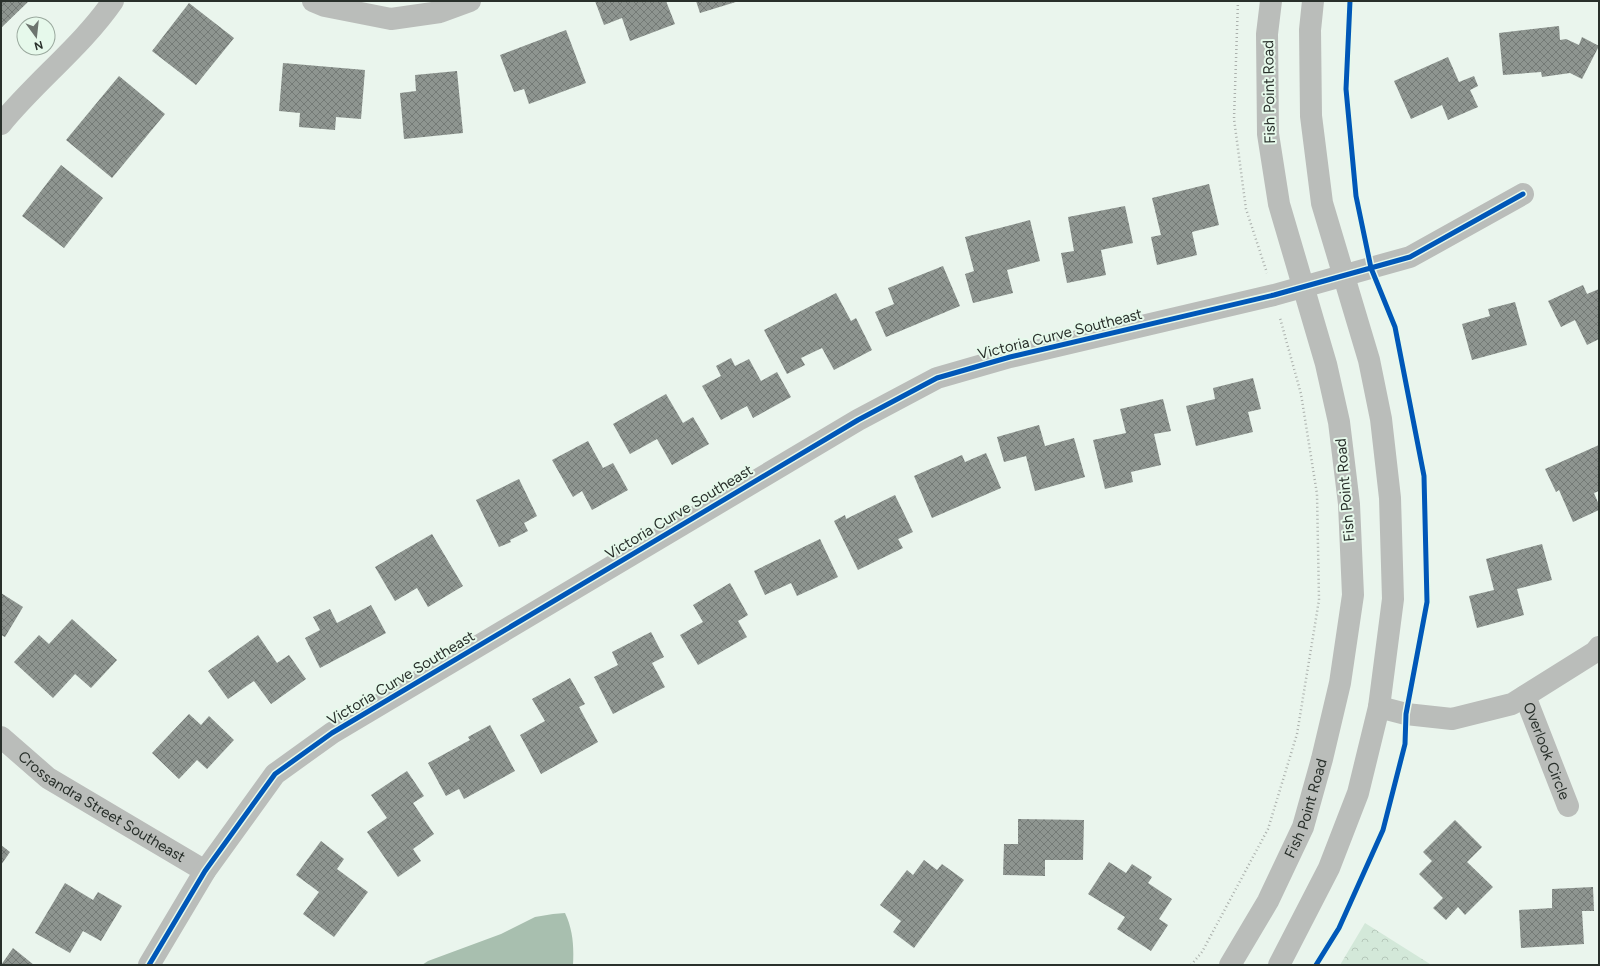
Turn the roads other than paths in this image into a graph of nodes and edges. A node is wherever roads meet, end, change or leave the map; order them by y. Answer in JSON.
{"nodes":[{"id":1,"x":113,"y":1,"type":"edge"},
{"id":2,"x":313,"y":1,"type":"edge"},
{"id":3,"x":470,"y":1,"type":"edge"},
{"id":4,"x":1272,"y":1,"type":"edge"},
{"id":5,"x":1313,"y":1,"type":"edge"},
{"id":6,"x":1,"y":124,"type":"edge"},
{"id":7,"x":1523,"y":194,"type":"dead end"},
{"id":8,"x":1344,"y":275,"type":"junction"},
{"id":9,"x":1304,"y":288,"type":"junction"},
{"id":10,"x":1599,"y":648,"type":"edge"},
{"id":11,"x":1525,"y":696,"type":"junction"},
{"id":12,"x":1379,"y":707,"type":"junction"},
{"id":13,"x":1,"y":737,"type":"edge"},
{"id":14,"x":1568,"y":806,"type":"dead end"},
{"id":15,"x":205,"y":871,"type":"junction"},
{"id":16,"x":149,"y":965,"type":"edge"},
{"id":17,"x":1230,"y":965,"type":"edge"},
{"id":18,"x":1279,"y":965,"type":"edge"}],
"edges":[{"from":1,"to":6,"type":"street"},
{"from":2,"to":3,"type":"street"},
{"from":4,"to":9,"type":"street","name":"Fish Point Road"},
{"from":5,"to":8,"type":"street"},
{"from":7,"to":8,"type":"street","name":"Victoria Curve Southeast"},
{"from":8,"to":9,"type":"street","name":"Victoria Curve Southeast"},
{"from":8,"to":12,"type":"street"},
{"from":9,"to":15,"type":"street","name":"Victoria Curve Southeast"},
{"from":9,"to":17,"type":"street","name":"Fish Point Road"},
{"from":10,"to":11,"type":"street"},
{"from":11,"to":12,"type":"street"},
{"from":11,"to":14,"type":"street","name":"Overlook Circle"},
{"from":12,"to":18,"type":"street"},
{"from":13,"to":15,"type":"street","name":"Crossandra Street Southeast"},
{"from":15,"to":16,"type":"street","name":"Victoria Curve Southeast"}]}
